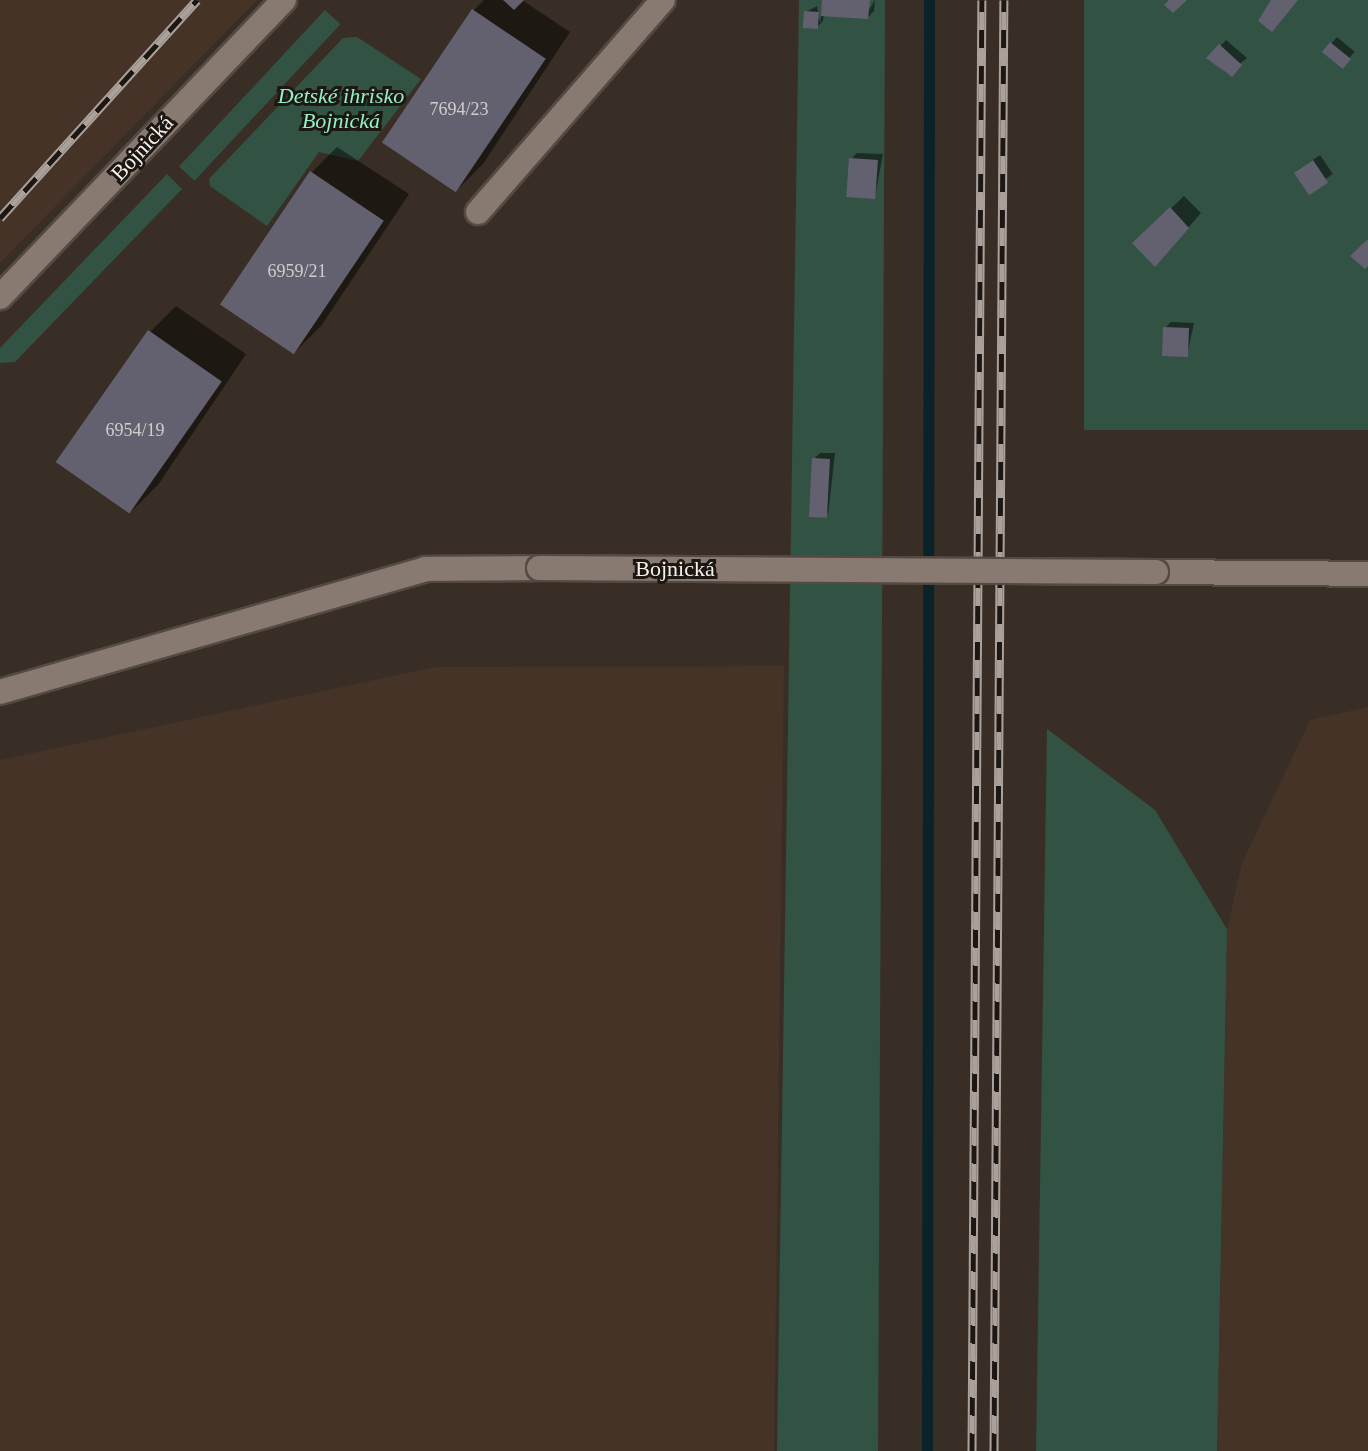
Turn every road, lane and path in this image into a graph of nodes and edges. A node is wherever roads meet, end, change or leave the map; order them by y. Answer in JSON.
{"nodes":[{"id":1,"x":284,"y":0,"type":"edge"},
{"id":2,"x":663,"y":0,"type":"edge"},
{"id":3,"x":478,"y":212,"type":"dead end"},
{"id":4,"x":0,"y":297,"type":"edge"},
{"id":5,"x":1368,"y":574,"type":"edge"},
{"id":6,"x":0,"y":692,"type":"edge"}],
"edges":[{"from":1,"to":4,"type":"street","name":"Bojnická"},
{"from":2,"to":3,"type":"street"},
{"from":5,"to":6,"type":"street","name":"Bojnická","bridge":true}]}
